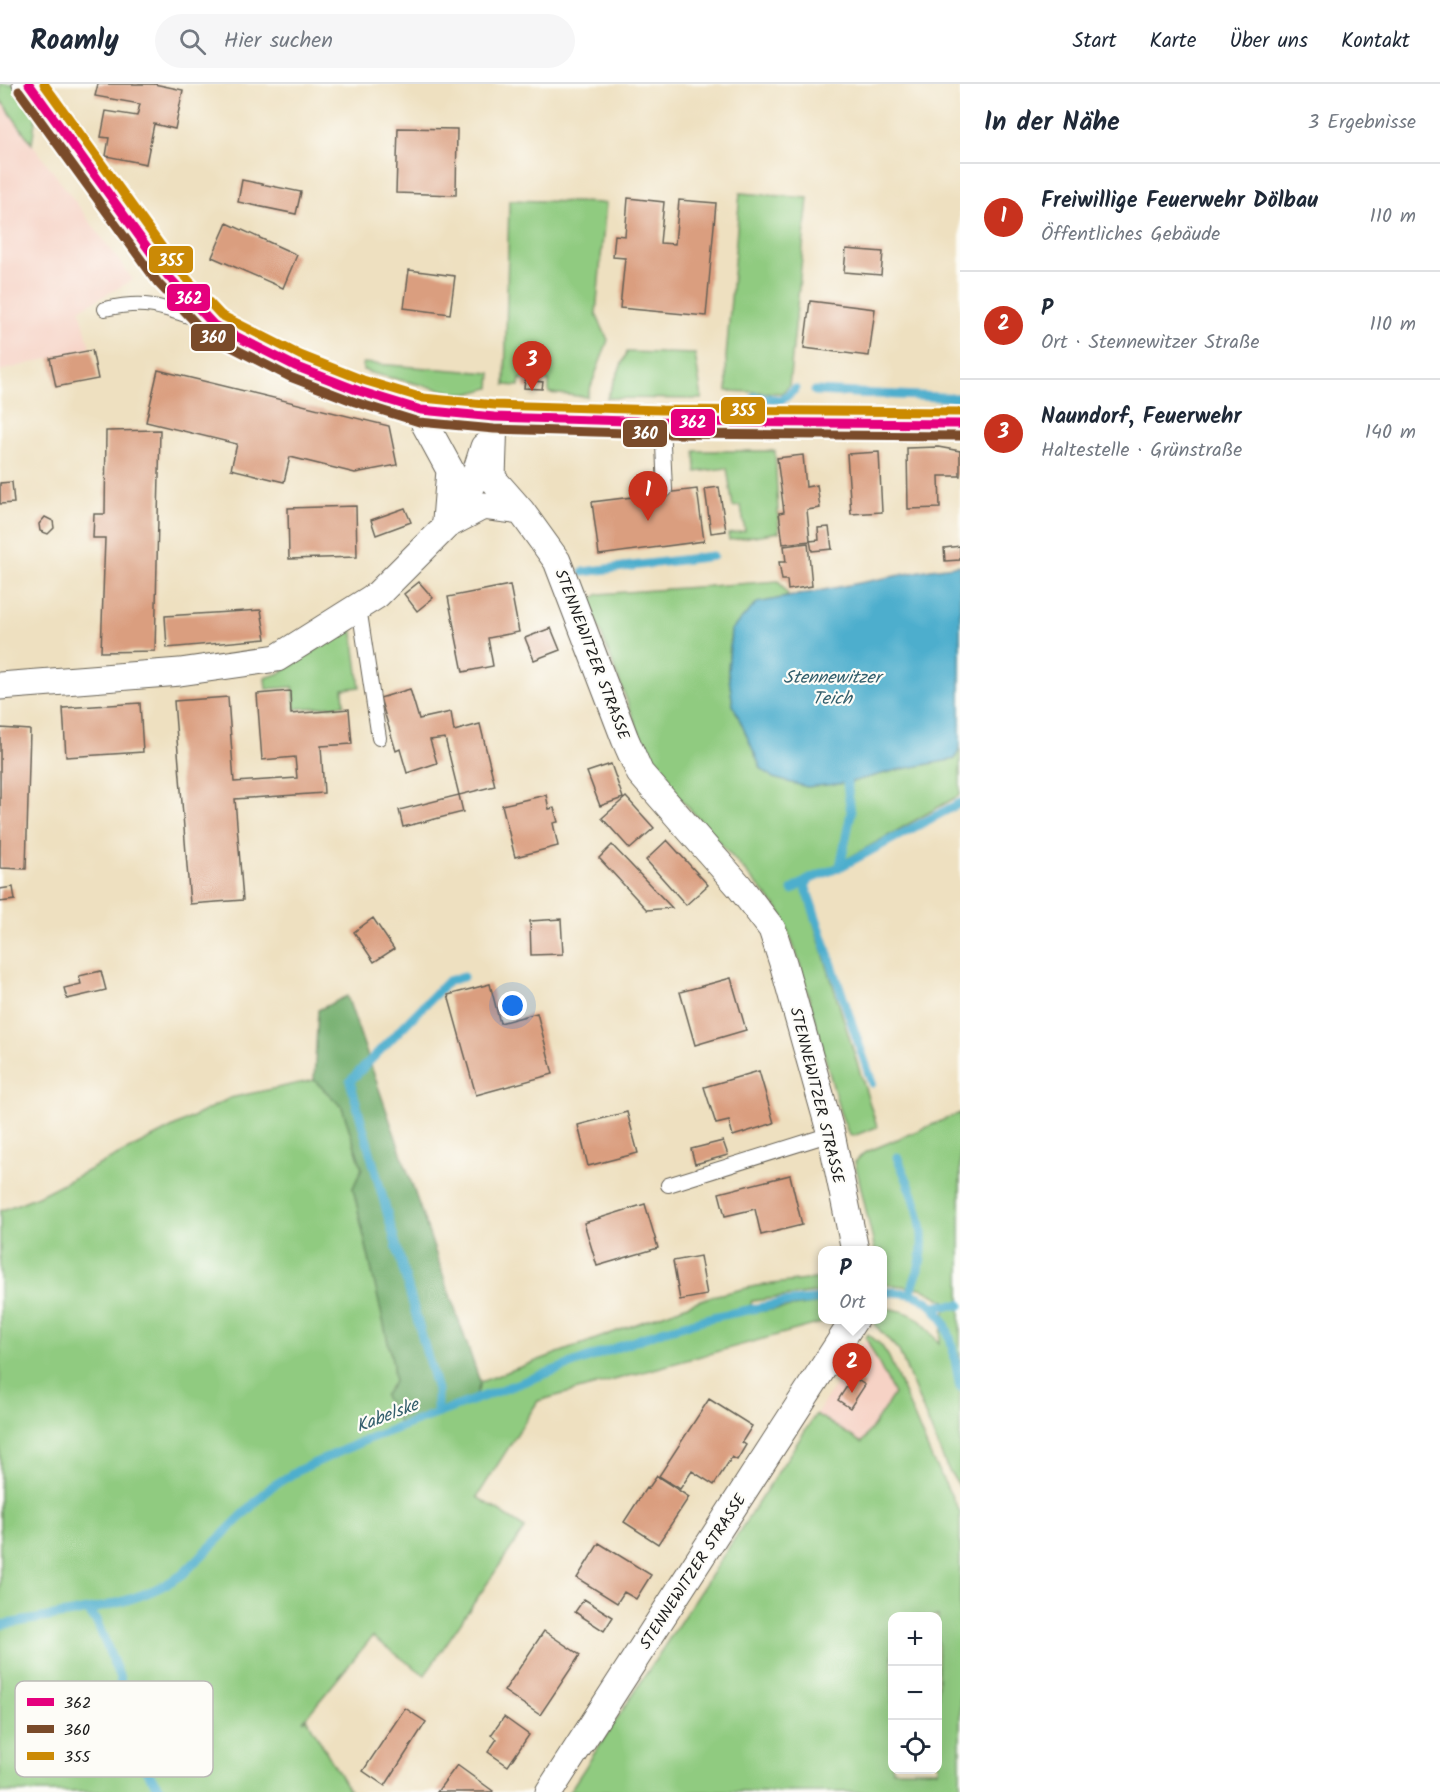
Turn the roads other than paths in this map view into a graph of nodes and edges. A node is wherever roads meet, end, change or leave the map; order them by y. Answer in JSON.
{"nodes":[{"id":1,"x":29,"y":84,"type":"edge"},
{"id":2,"x":105,"y":309,"type":"dead end"},
{"id":3,"x":214,"y":325,"type":"junction"},
{"id":4,"x":422,"y":410,"type":"junction"},
{"id":5,"x":494,"y":417,"type":"junction"},
{"id":6,"x":662,"y":422,"type":"junction"},
{"id":7,"x":960,"y":424,"type":"edge"},
{"id":8,"x":665,"y":490,"type":"dead end"},
{"id":9,"x":521,"y":511,"type":"junction"},
{"id":10,"x":446,"y":526,"type":"junction"},
{"id":11,"x":359,"y":607,"type":"junction"},
{"id":12,"x":0,"y":686,"type":"edge"},
{"id":13,"x":379,"y":738,"type":"dead end"},
{"id":14,"x":831,"y":1134,"type":"junction"},
{"id":15,"x":668,"y":1185,"type":"dead end"},
{"id":16,"x":854,"y":1246,"type":"edge"},
{"id":17,"x":851,"y":1324,"type":"edge"},
{"id":18,"x":549,"y":1792,"type":"edge"}],
"edges":[{"from":1,"to":3,"type":"street"},
{"from":2,"to":3,"type":"lane"},
{"from":3,"to":4,"type":"street"},
{"from":4,"to":5,"type":"street"},
{"from":4,"to":10,"type":"street"},
{"from":5,"to":6,"type":"street"},
{"from":5,"to":9,"type":"street","name":"STENNEWITZER STRASSE"},
{"from":5,"to":10,"type":"street"},
{"from":6,"to":7,"type":"street"},
{"from":6,"to":8,"type":"lane"},
{"from":9,"to":10,"type":"street"},
{"from":9,"to":14,"type":"street","name":"STENNEWITZER STRASSE"},
{"from":10,"to":11,"type":"street"},
{"from":11,"to":12,"type":"street"},
{"from":11,"to":13,"type":"lane"},
{"from":14,"to":15,"type":"lane"},
{"from":14,"to":16,"type":"street","name":"STENNEWITZER STRASSE"},
{"from":17,"to":18,"type":"street","name":"STENNEWITZER STRASSE"}]}
